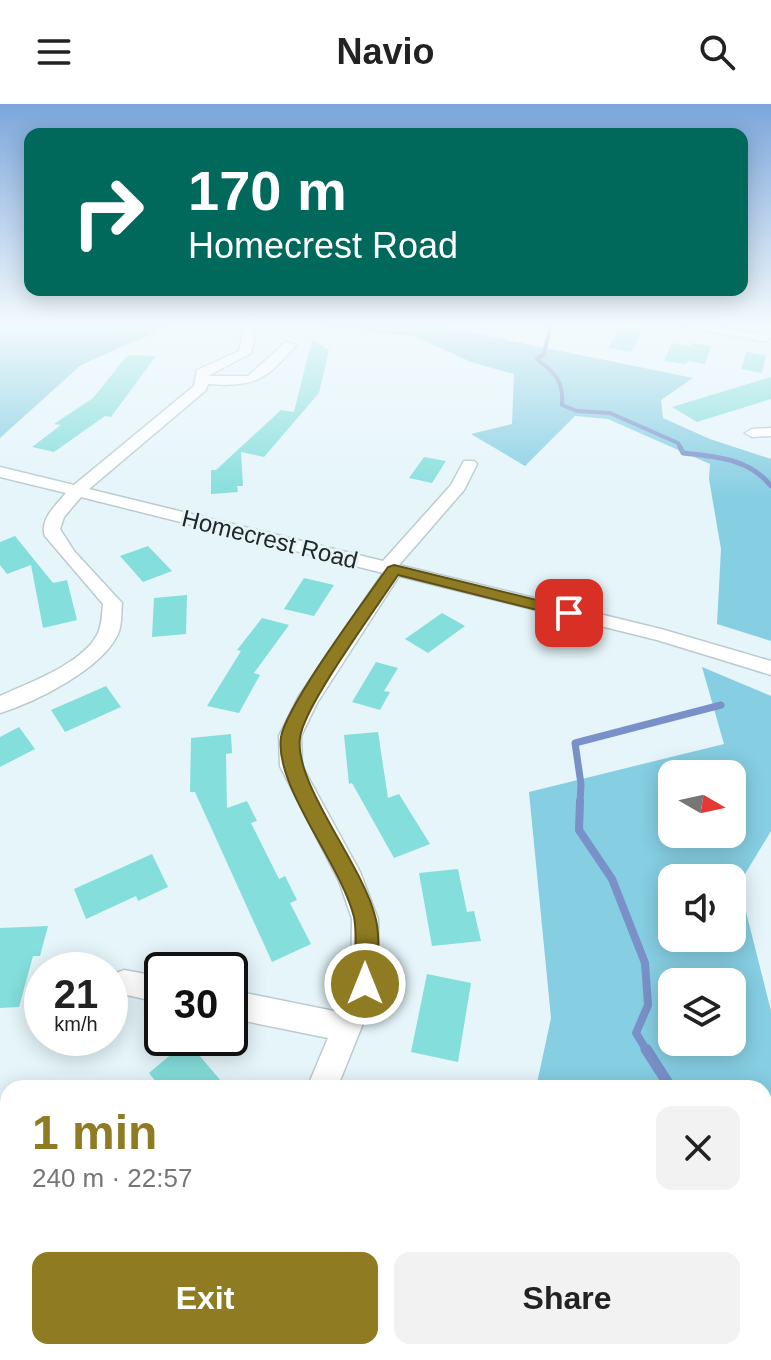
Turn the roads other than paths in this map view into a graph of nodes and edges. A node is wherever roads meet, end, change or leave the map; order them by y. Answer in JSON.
{"nodes":[{"id":1,"x":202,"y":382,"type":"edge"},
{"id":2,"x":771,"y":432,"type":"edge"},
{"id":3,"x":752,"y":433,"type":"dead end"},
{"id":4,"x":469,"y":464,"type":"dead end"},
{"id":5,"x":0,"y":472,"type":"edge"},
{"id":6,"x":75,"y":491,"type":"junction"},
{"id":7,"x":390,"y":569,"type":"junction"},
{"id":8,"x":771,"y":668,"type":"edge"},
{"id":9,"x":0,"y":705,"type":"edge"},
{"id":10,"x":248,"y":1008,"type":"edge"},
{"id":11,"x":347,"y":1028,"type":"junction"},
{"id":12,"x":325,"y":1080,"type":"edge"}],
"edges":[{"from":1,"to":6,"type":"street"},
{"from":2,"to":3,"type":"street"},
{"from":4,"to":7,"type":"street"},
{"from":5,"to":6,"type":"street","name":"Homecrest Road"},
{"from":6,"to":7,"type":"street","name":"Homecrest Road"},
{"from":6,"to":9,"type":"street"},
{"from":7,"to":8,"type":"street","name":"Homecrest Road"},
{"from":7,"to":11,"type":"street"},
{"from":10,"to":11,"type":"street"},
{"from":11,"to":12,"type":"street"}]}
